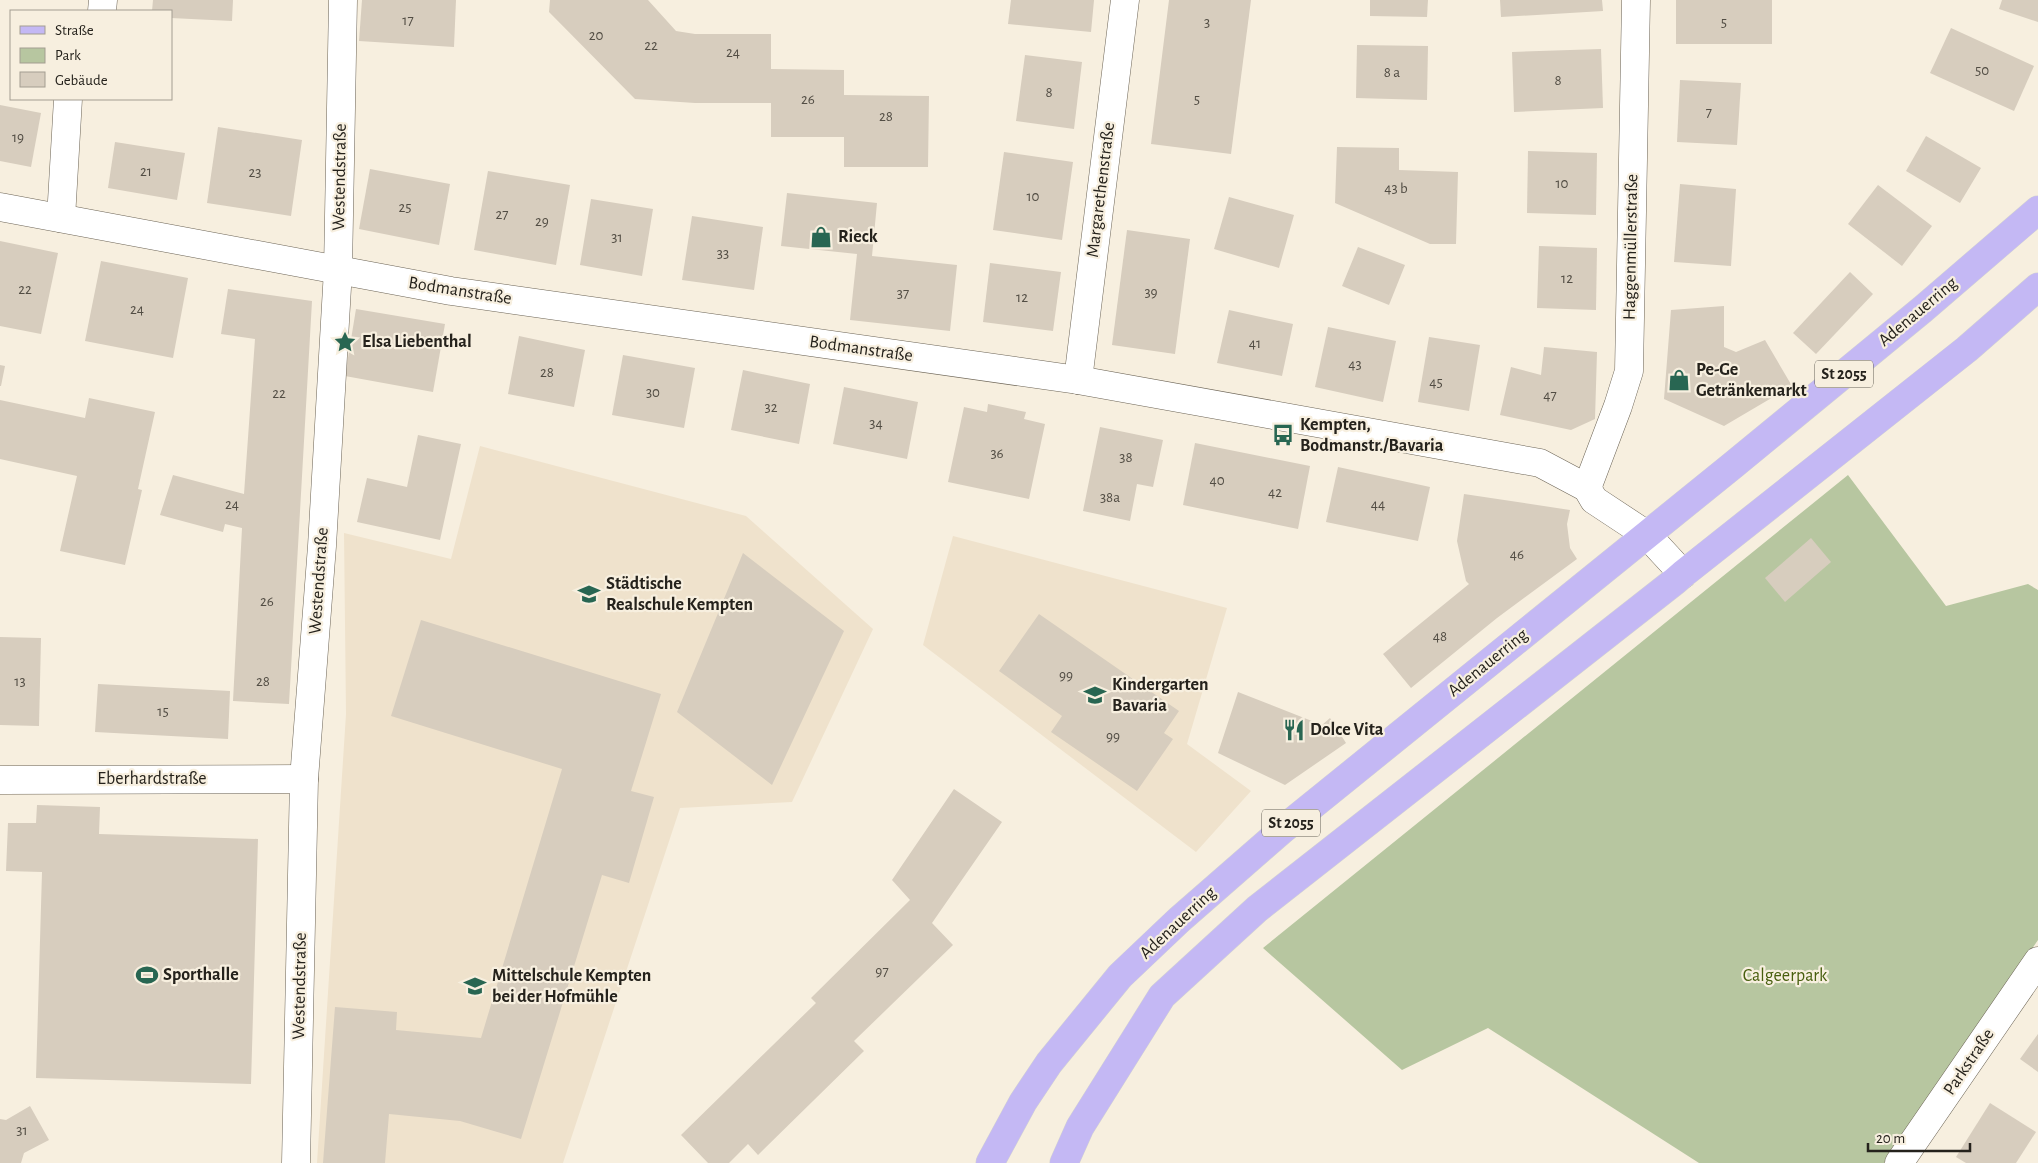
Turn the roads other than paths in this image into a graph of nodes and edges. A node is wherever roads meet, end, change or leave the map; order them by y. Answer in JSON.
{"nodes":[{"id":1,"x":343,"y":0,"type":"edge"},
{"id":2,"x":1125,"y":0,"type":"edge"},
{"id":3,"x":1636,"y":0,"type":"edge"},
{"id":4,"x":68,"y":100,"type":"edge"},
{"id":5,"x":0,"y":207,"type":"edge"},
{"id":6,"x":2038,"y":210,"type":"edge"},
{"id":7,"x":61,"y":218,"type":"junction"},
{"id":8,"x":338,"y":270,"type":"junction"},
{"id":9,"x":2038,"y":287,"type":"edge"},
{"id":10,"x":1078,"y":380,"type":"junction"},
{"id":11,"x":1587,"y":488,"type":"junction"},
{"id":12,"x":1647,"y":535,"type":"junction"},
{"id":13,"x":1683,"y":574,"type":"junction"},
{"id":14,"x":304,"y":779,"type":"junction"},
{"id":15,"x":0,"y":780,"type":"edge"},
{"id":16,"x":2038,"y":961,"type":"edge"},
{"id":17,"x":296,"y":1163,"type":"edge"},
{"id":18,"x":990,"y":1163,"type":"edge"},
{"id":19,"x":1064,"y":1163,"type":"edge"},
{"id":20,"x":1899,"y":1163,"type":"edge"}],
"edges":[{"from":1,"to":8,"type":"street","name":"Westendstraße"},
{"from":2,"to":10,"type":"street","name":"Margarethenstraße"},
{"from":3,"to":11,"type":"street","name":"Haggenmüllerstraße"},
{"from":4,"to":7,"type":"street"},
{"from":5,"to":7,"type":"street","name":"Bodmanstraße"},
{"from":6,"to":12,"type":"main road","name":"Adenauerring","number":"St 2055"},
{"from":7,"to":8,"type":"street","name":"Bodmanstraße"},
{"from":8,"to":10,"type":"street","name":"Bodmanstraße"},
{"from":8,"to":14,"type":"street","name":"Westendstraße"},
{"from":9,"to":13,"type":"main road","number":"St 2055"},
{"from":10,"to":11,"type":"street","name":"Bodmanstraße"},
{"from":11,"to":12,"type":"street","name":"Bodmanstraße"},
{"from":12,"to":13,"type":"street","name":"Bodmanstraße"},
{"from":12,"to":18,"type":"main road","name":"Adenauerring","number":"St 2055"},
{"from":13,"to":19,"type":"main road","number":"St 2055"},
{"from":14,"to":15,"type":"street","name":"Eberhardstraße"},
{"from":14,"to":17,"type":"street","name":"Westendstraße"},
{"from":16,"to":20,"type":"street","name":"Parkstraße"}]}
